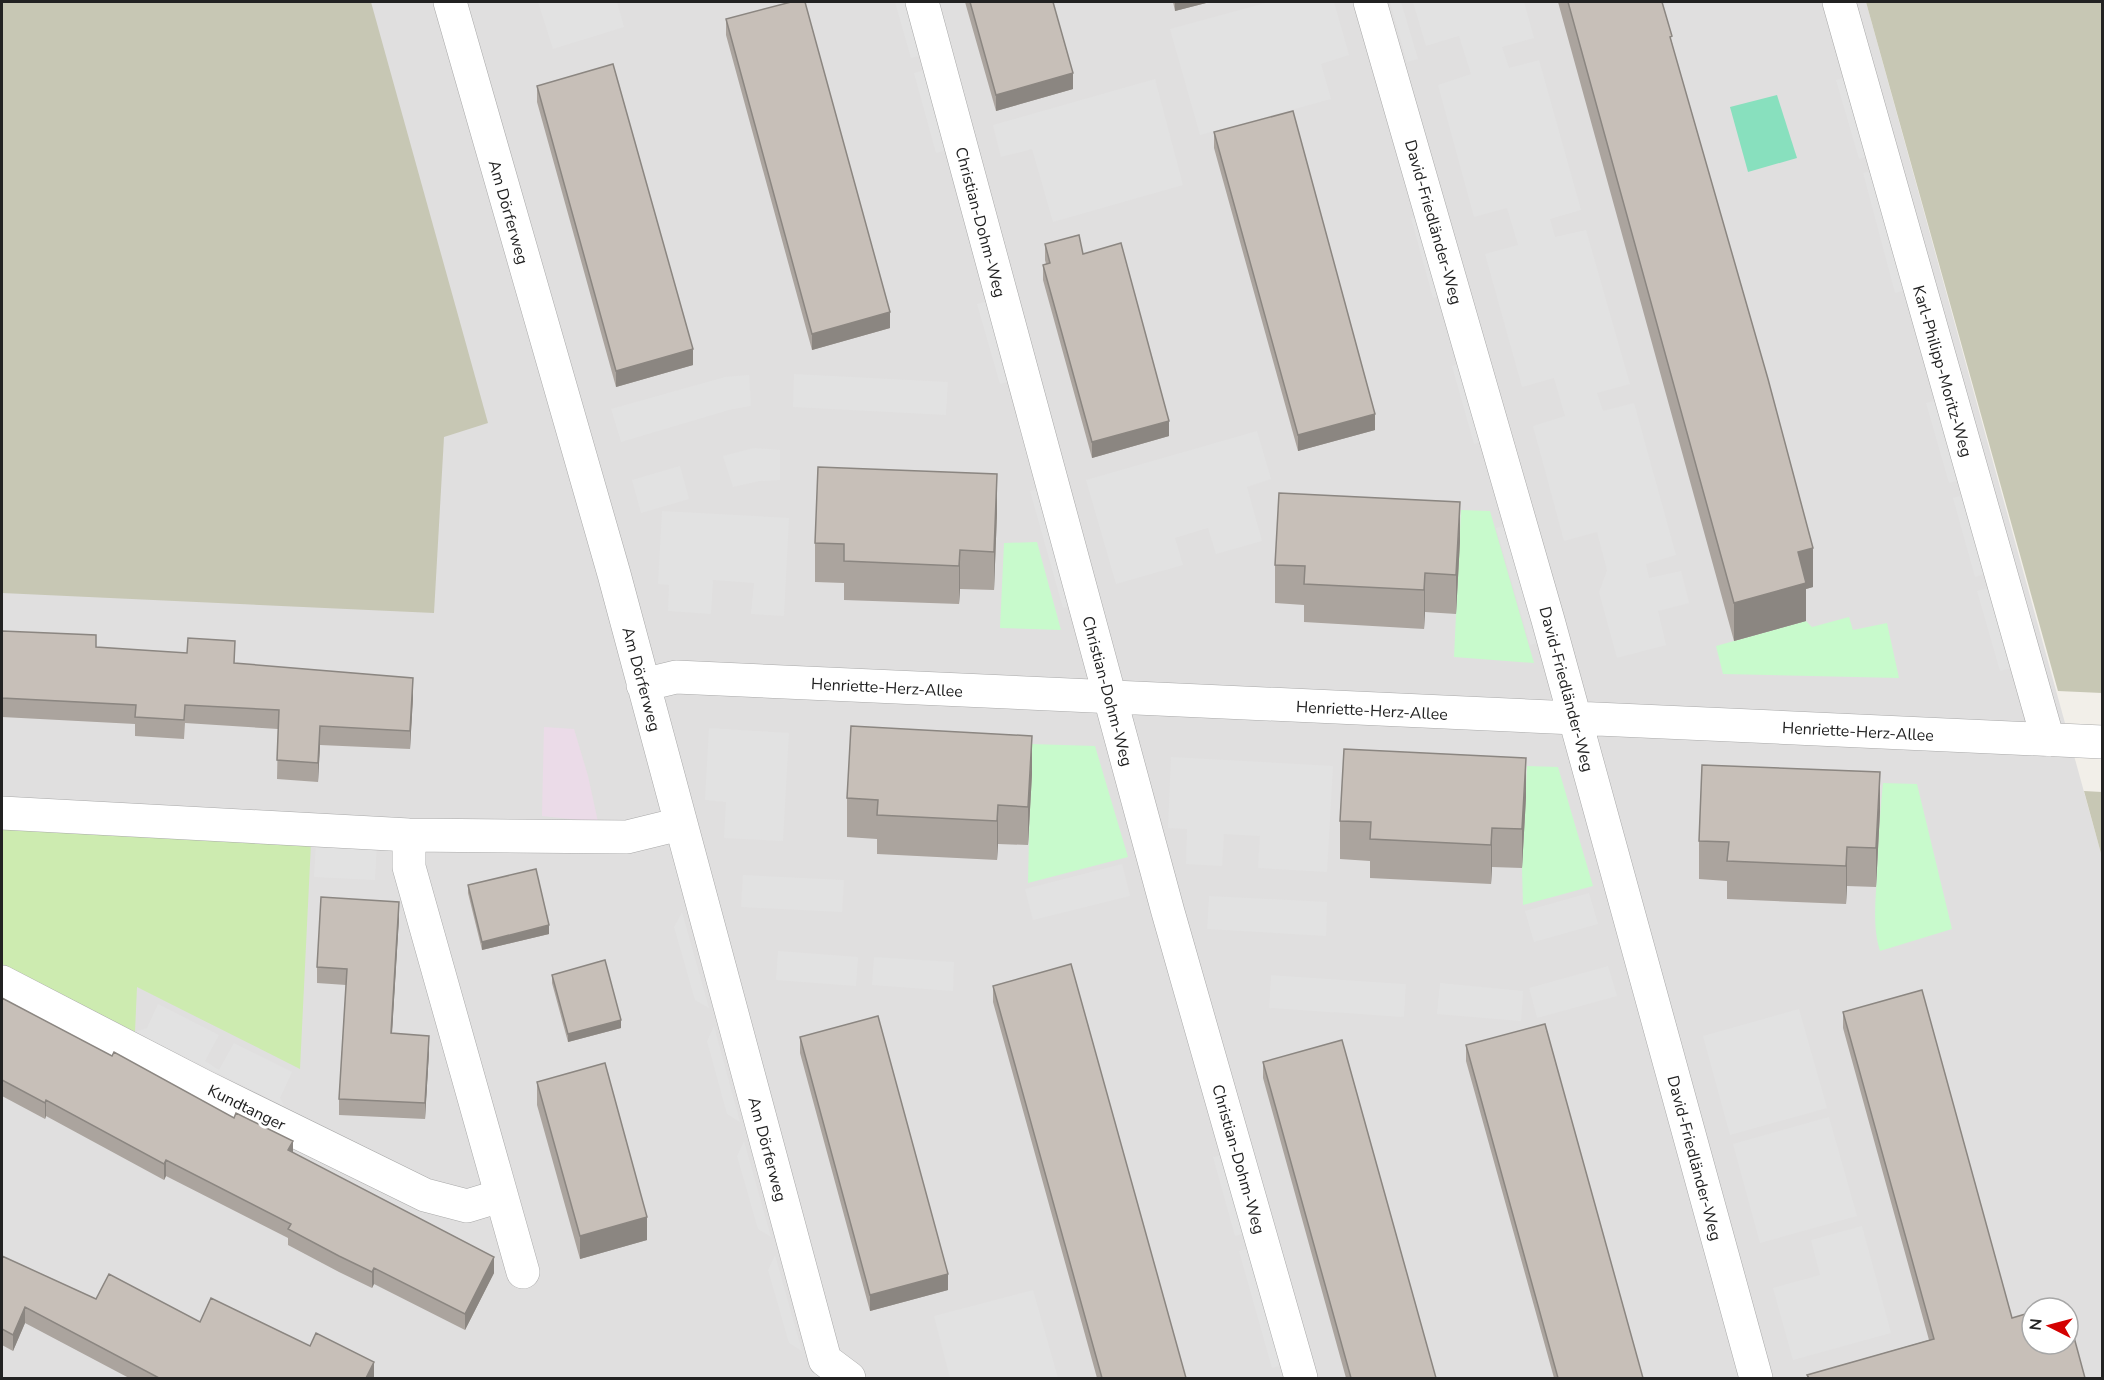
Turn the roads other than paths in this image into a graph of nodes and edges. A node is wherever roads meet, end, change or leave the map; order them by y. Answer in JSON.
{"nodes":[{"id":1,"x":450,"y":2,"type":"edge"},
{"id":2,"x":922,"y":2,"type":"edge"},
{"id":3,"x":1370,"y":2,"type":"edge"},
{"id":4,"x":1839,"y":2,"type":"edge"},
{"id":5,"x":643,"y":685,"type":"junction"},
{"id":6,"x":1109,"y":698,"type":"junction"},
{"id":7,"x":1575,"y":719,"type":"junction"},
{"id":8,"x":2048,"y":740,"type":"junction"},
{"id":9,"x":2103,"y":742,"type":"edge"},
{"id":10,"x":2,"y":813,"type":"edge"},
{"id":11,"x":680,"y":824,"type":"junction"},
{"id":12,"x":409,"y":834,"type":"junction"},
{"id":13,"x":2,"y":982,"type":"edge"},
{"id":14,"x":500,"y":1196,"type":"junction"},
{"id":15,"x":523,"y":1272,"type":"dead end"},
{"id":16,"x":837,"y":1369,"type":"edge"},
{"id":17,"x":1302,"y":1378,"type":"edge"},
{"id":18,"x":1756,"y":1378,"type":"edge"}],
"edges":[{"from":1,"to":5,"type":"street","name":"Am Dörferweg"},
{"from":2,"to":6,"type":"street","name":"Christian-Dohm-Weg"},
{"from":3,"to":7,"type":"street","name":"David-Friedländer-Weg"},
{"from":4,"to":8,"type":"street","name":"Karl-Philipp-Moritz-Weg"},
{"from":5,"to":6,"type":"street","name":"Henriette-Herz-Allee"},
{"from":5,"to":11,"type":"street","name":"Am Dörferweg"},
{"from":6,"to":7,"type":"street","name":"Henriette-Herz-Allee"},
{"from":6,"to":17,"type":"street","name":"Christian-Dohm-Weg"},
{"from":7,"to":8,"type":"street","name":"Henriette-Herz-Allee"},
{"from":7,"to":18,"type":"street","name":"David-Friedländer-Weg"},
{"from":8,"to":9,"type":"street","name":"Henriette-Herz-Allee"},
{"from":10,"to":12,"type":"street"},
{"from":11,"to":12,"type":"street"},
{"from":11,"to":16,"type":"street","name":"Am Dörferweg"},
{"from":12,"to":14,"type":"street"},
{"from":13,"to":14,"type":"street","name":"Kundtanger"},
{"from":14,"to":15,"type":"street"}]}
